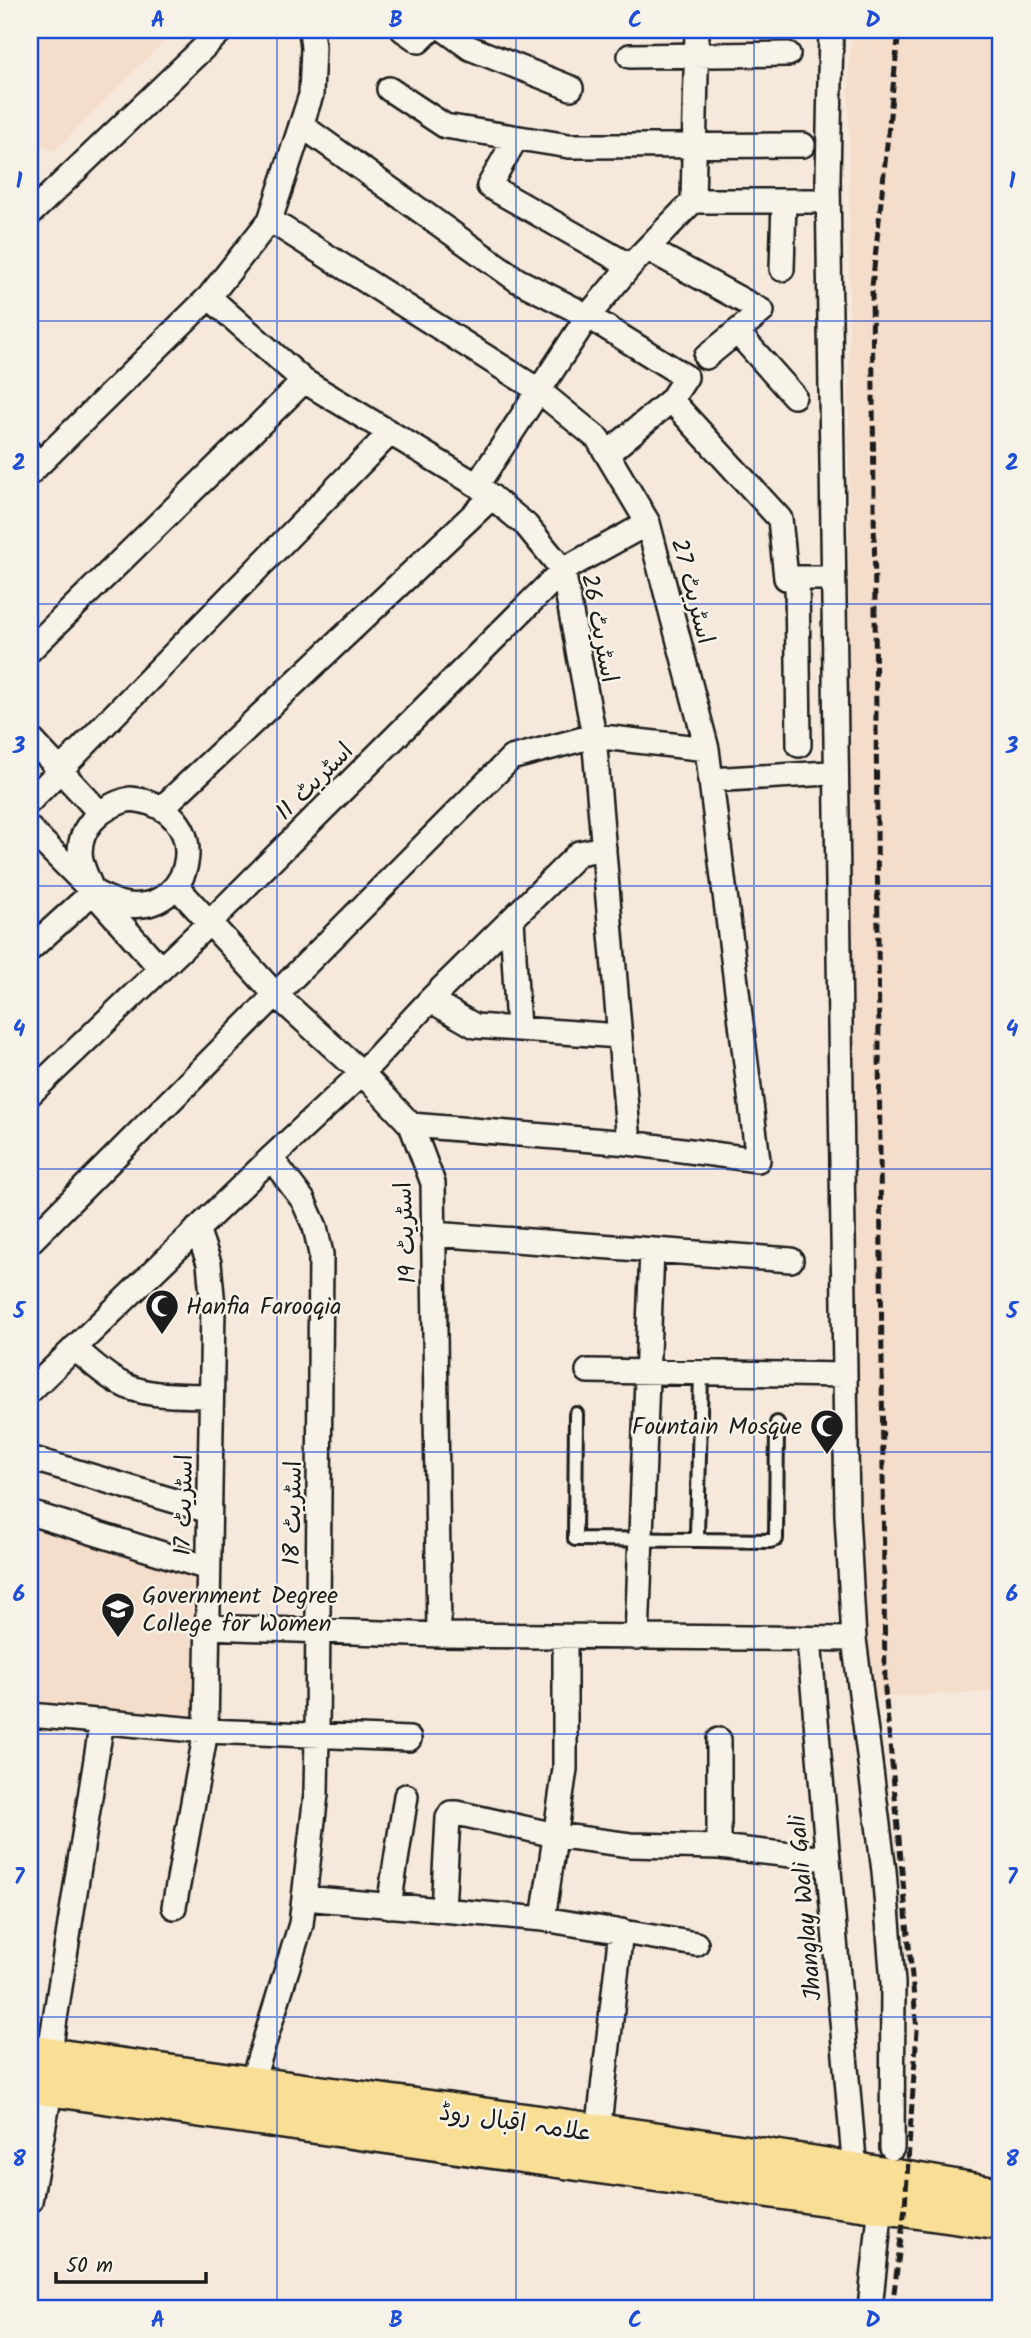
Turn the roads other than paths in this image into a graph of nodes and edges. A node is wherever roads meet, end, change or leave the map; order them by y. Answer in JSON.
{"nodes":[{"id":1,"x":222,"y":30,"type":"edge"},
{"id":2,"x":311,"y":30,"type":"edge"},
{"id":3,"x":403,"y":30,"type":"edge"},
{"id":4,"x":430,"y":30,"type":"edge"},
{"id":5,"x":445,"y":30,"type":"edge"},
{"id":6,"x":697,"y":30,"type":"edge"},
{"id":7,"x":831,"y":30,"type":"edge"},
{"id":8,"x":788,"y":54,"type":"dead end"},
{"id":9,"x":696,"y":55,"type":"junction"},
{"id":10,"x":630,"y":56,"type":"dead end"},
{"id":11,"x":571,"y":88,"type":"dead end"},
{"id":12,"x":389,"y":89,"type":"dead end"},
{"id":13,"x":301,"y":124,"type":"junction"},
{"id":14,"x":516,"y":138,"type":"junction"},
{"id":15,"x":694,"y":145,"type":"junction"},
{"id":16,"x":803,"y":145,"type":"dead end"},
{"id":17,"x":693,"y":201,"type":"junction"},
{"id":18,"x":784,"y":201,"type":"junction"},
{"id":19,"x":813,"y":201,"type":"dead end"},
{"id":20,"x":30,"y":214,"type":"edge"},
{"id":21,"x":270,"y":220,"type":"junction"},
{"id":22,"x":648,"y":249,"type":"junction"},
{"id":23,"x":631,"y":266,"type":"junction"},
{"id":24,"x":782,"y":269,"type":"dead end"},
{"id":25,"x":209,"y":297,"type":"junction"},
{"id":26,"x":589,"y":316,"type":"junction"},
{"id":27,"x":737,"y":332,"type":"junction"},
{"id":28,"x":706,"y":357,"type":"dead end"},
{"id":29,"x":304,"y":381,"type":"junction"},
{"id":30,"x":538,"y":390,"type":"junction"},
{"id":31,"x":794,"y":396,"type":"dead end"},
{"id":32,"x":671,"y":400,"type":"junction"},
{"id":33,"x":390,"y":433,"type":"junction"},
{"id":34,"x":607,"y":454,"type":"junction"},
{"id":35,"x":34,"y":460,"type":"edge"},
{"id":36,"x":484,"y":491,"type":"junction"},
{"id":37,"x":648,"y":523,"type":"junction"},
{"id":38,"x":563,"y":570,"type":"junction"},
{"id":39,"x":797,"y":578,"type":"junction"},
{"id":40,"x":826,"y":579,"type":"dead end"},
{"id":41,"x":30,"y":650,"type":"edge"},
{"id":42,"x":594,"y":736,"type":"junction"},
{"id":43,"x":30,"y":738,"type":"edge"},
{"id":44,"x":799,"y":745,"type":"dead end"},
{"id":45,"x":707,"y":749,"type":"junction"},
{"id":46,"x":61,"y":771,"type":"junction"},
{"id":47,"x":829,"y":773,"type":"dead end"},
{"id":48,"x":710,"y":780,"type":"junction"},
{"id":49,"x":30,"y":801,"type":"edge"},
{"id":50,"x":163,"y":807,"type":"junction"},
{"id":51,"x":99,"y":812,"type":"junction"},
{"id":52,"x":30,"y":829,"type":"edge"},
{"id":53,"x":604,"y":848,"type":"junction"},
{"id":54,"x":176,"y":886,"type":"junction"},
{"id":55,"x":93,"y":892,"type":"junction"},
{"id":56,"x":512,"y":919,"type":"junction"},
{"id":57,"x":209,"y":923,"type":"junction"},
{"id":58,"x":30,"y":949,"type":"edge"},
{"id":59,"x":161,"y":969,"type":"junction"},
{"id":60,"x":275,"y":994,"type":"junction"},
{"id":61,"x":430,"y":1000,"type":"junction"},
{"id":62,"x":518,"y":1029,"type":"junction"},
{"id":63,"x":620,"y":1036,"type":"junction"},
{"id":64,"x":362,"y":1073,"type":"junction"},
{"id":65,"x":30,"y":1094,"type":"edge"},
{"id":66,"x":411,"y":1125,"type":"junction"},
{"id":67,"x":629,"y":1143,"type":"junction"},
{"id":68,"x":271,"y":1158,"type":"junction"},
{"id":69,"x":197,"y":1229,"type":"junction"},
{"id":70,"x":433,"y":1234,"type":"junction"},
{"id":71,"x":30,"y":1242,"type":"edge"},
{"id":72,"x":652,"y":1250,"type":"junction"},
{"id":73,"x":791,"y":1260,"type":"dead end"},
{"id":74,"x":74,"y":1348,"type":"junction"},
{"id":75,"x":588,"y":1371,"type":"dead end"},
{"id":76,"x":647,"y":1373,"type":"junction"},
{"id":77,"x":701,"y":1374,"type":"junction"},
{"id":78,"x":845,"y":1375,"type":"junction"},
{"id":79,"x":30,"y":1391,"type":"edge"},
{"id":80,"x":211,"y":1396,"type":"junction"},
{"id":81,"x":576,"y":1413,"type":"dead end"},
{"id":82,"x":777,"y":1423,"type":"dead end"},
{"id":83,"x":30,"y":1458,"type":"edge"},
{"id":84,"x":209,"y":1511,"type":"junction"},
{"id":85,"x":30,"y":1513,"type":"edge"},
{"id":86,"x":641,"y":1540,"type":"junction"},
{"id":87,"x":698,"y":1540,"type":"junction"},
{"id":88,"x":208,"y":1568,"type":"junction"},
{"id":89,"x":207,"y":1628,"type":"junction"},
{"id":90,"x":317,"y":1630,"type":"junction"},
{"id":91,"x":439,"y":1635,"type":"junction"},
{"id":92,"x":565,"y":1637,"type":"junction"},
{"id":93,"x":637,"y":1637,"type":"junction"},
{"id":94,"x":854,"y":1639,"type":"junction"},
{"id":95,"x":808,"y":1640,"type":"junction"},
{"id":96,"x":30,"y":1715,"type":"edge"},
{"id":97,"x":102,"y":1721,"type":"junction"},
{"id":98,"x":206,"y":1731,"type":"junction"},
{"id":99,"x":317,"y":1734,"type":"junction"},
{"id":100,"x":409,"y":1739,"type":"dead end"},
{"id":101,"x":719,"y":1740,"type":"dead end"},
{"id":102,"x":407,"y":1796,"type":"dead end"},
{"id":103,"x":555,"y":1835,"type":"junction"},
{"id":104,"x":719,"y":1847,"type":"junction"},
{"id":105,"x":827,"y":1859,"type":"junction"},
{"id":106,"x":304,"y":1898,"type":"junction"},
{"id":107,"x":174,"y":1906,"type":"dead end"},
{"id":108,"x":389,"y":1906,"type":"junction"},
{"id":109,"x":443,"y":1910,"type":"junction"},
{"id":110,"x":543,"y":1919,"type":"junction"},
{"id":111,"x":621,"y":1931,"type":"junction"},
{"id":112,"x":696,"y":1944,"type":"dead end"},
{"id":113,"x":40,"y":2071,"type":"edge"},
{"id":114,"x":251,"y":2085,"type":"junction"},
{"id":115,"x":334,"y":2113,"type":"junction"},
{"id":116,"x":598,"y":2133,"type":"junction"},
{"id":117,"x":892,"y":2148,"type":"dead end"},
{"id":118,"x":855,"y":2171,"type":"junction"},
{"id":119,"x":1001,"y":2197,"type":"edge"},
{"id":120,"x":30,"y":2201,"type":"edge"},
{"id":121,"x":881,"y":2205,"type":"junction"},
{"id":122,"x":1001,"y":2222,"type":"edge"},
{"id":123,"x":870,"y":2308,"type":"edge"}],
"edges":[{"from":1,"to":20,"type":"street"},
{"from":2,"to":13,"type":"street"},
{"from":3,"to":4,"type":"street"},
{"from":5,"to":11,"type":"street"},
{"from":6,"to":9,"type":"street"},
{"from":7,"to":78,"type":"street"},
{"from":8,"to":9,"type":"street"},
{"from":9,"to":10,"type":"street"},
{"from":9,"to":15,"type":"street"},
{"from":12,"to":14,"type":"street"},
{"from":13,"to":21,"type":"street"},
{"from":13,"to":26,"type":"street"},
{"from":14,"to":15,"type":"street"},
{"from":14,"to":23,"type":"street"},
{"from":15,"to":16,"type":"street"},
{"from":15,"to":17,"type":"street"},
{"from":17,"to":18,"type":"street"},
{"from":17,"to":22,"type":"street"},
{"from":18,"to":19,"type":"street"},
{"from":18,"to":24,"type":"street"},
{"from":21,"to":25,"type":"street"},
{"from":21,"to":30,"type":"street","name":"اسٹریٹ 27"},
{"from":22,"to":23,"type":"street"},
{"from":22,"to":27,"type":"street"},
{"from":23,"to":26,"type":"street"},
{"from":25,"to":29,"type":"street","name":"اسٹریٹ 26"},
{"from":25,"to":35,"type":"street"},
{"from":26,"to":30,"type":"street"},
{"from":26,"to":32,"type":"street"},
{"from":27,"to":28,"type":"street"},
{"from":27,"to":31,"type":"street"},
{"from":29,"to":33,"type":"street","name":"اسٹریٹ 26"},
{"from":29,"to":41,"type":"street"},
{"from":30,"to":34,"type":"street","name":"اسٹریٹ 27"},
{"from":30,"to":36,"type":"street"},
{"from":32,"to":34,"type":"street"},
{"from":32,"to":39,"type":"street"},
{"from":33,"to":36,"type":"street","name":"اسٹریٹ 26"},
{"from":33,"to":46,"type":"street"},
{"from":34,"to":37,"type":"street","name":"اسٹریٹ 27"},
{"from":36,"to":38,"type":"street","name":"اسٹریٹ 26"},
{"from":36,"to":50,"type":"street"},
{"from":37,"to":38,"type":"street","name":"اسٹریٹ 11"},
{"from":37,"to":45,"type":"street","name":"اسٹریٹ 27"},
{"from":38,"to":42,"type":"street","name":"اسٹریٹ 26"},
{"from":38,"to":57,"type":"street","name":"اسٹریٹ 11"},
{"from":39,"to":40,"type":"street"},
{"from":39,"to":44,"type":"street"},
{"from":42,"to":45,"type":"street"},
{"from":42,"to":53,"type":"street","name":"اسٹریٹ 26"},
{"from":42,"to":60,"type":"street"},
{"from":43,"to":46,"type":"street"},
{"from":45,"to":48,"type":"street","name":"اسٹریٹ 27"},
{"from":46,"to":49,"type":"street"},
{"from":46,"to":51,"type":"street"},
{"from":47,"to":48,"type":"street"},
{"from":48,"to":67,"type":"street","name":"اسٹریٹ 27"},
{"from":50,"to":51,"type":"street"},
{"from":50,"to":54,"type":"street"},
{"from":51,"to":55,"type":"street"},
{"from":52,"to":55,"type":"street"},
{"from":53,"to":56,"type":"street"},
{"from":53,"to":63,"type":"street","name":"اسٹریٹ 26"},
{"from":54,"to":55,"type":"street"},
{"from":54,"to":57,"type":"street","name":"اسٹریٹ 19"},
{"from":55,"to":58,"type":"street"},
{"from":55,"to":59,"type":"street"},
{"from":56,"to":61,"type":"street"},
{"from":56,"to":62,"type":"street"},
{"from":57,"to":59,"type":"street","name":"اسٹریٹ 11"},
{"from":57,"to":60,"type":"street","name":"اسٹریٹ 19"},
{"from":59,"to":65,"type":"street","name":"اسٹریٹ 11"},
{"from":60,"to":64,"type":"street","name":"اسٹریٹ 19"},
{"from":60,"to":71,"type":"street"},
{"from":61,"to":62,"type":"street"},
{"from":61,"to":64,"type":"street"},
{"from":62,"to":63,"type":"street"},
{"from":63,"to":67,"type":"street","name":"اسٹریٹ 26"},
{"from":64,"to":66,"type":"street","name":"اسٹریٹ 19"},
{"from":64,"to":68,"type":"street"},
{"from":66,"to":67,"type":"street"},
{"from":66,"to":70,"type":"street","name":"اسٹریٹ 19"},
{"from":68,"to":69,"type":"street"},
{"from":68,"to":90,"type":"street","name":"اسٹریٹ 18"},
{"from":69,"to":74,"type":"street"},
{"from":69,"to":80,"type":"street","name":"اسٹریٹ 17"},
{"from":70,"to":72,"type":"street"},
{"from":70,"to":91,"type":"street","name":"اسٹریٹ 19"},
{"from":72,"to":73,"type":"street"},
{"from":72,"to":76,"type":"street"},
{"from":74,"to":79,"type":"street"},
{"from":74,"to":80,"type":"street"},
{"from":75,"to":76,"type":"street"},
{"from":76,"to":77,"type":"street"},
{"from":76,"to":86,"type":"street"},
{"from":77,"to":78,"type":"street"},
{"from":77,"to":87,"type":"lane"},
{"from":78,"to":94,"type":"street"},
{"from":80,"to":84,"type":"street","name":"اسٹریٹ 17"},
{"from":81,"to":86,"type":"lane"},
{"from":82,"to":87,"type":"lane"},
{"from":83,"to":84,"type":"street"},
{"from":84,"to":88,"type":"street","name":"اسٹریٹ 17"},
{"from":85,"to":88,"type":"street"},
{"from":86,"to":87,"type":"lane"},
{"from":86,"to":93,"type":"street"},
{"from":88,"to":89,"type":"street","name":"اسٹریٹ 17"},
{"from":89,"to":90,"type":"street"},
{"from":89,"to":98,"type":"street","name":"اسٹریٹ 17"},
{"from":90,"to":91,"type":"street"},
{"from":90,"to":99,"type":"street","name":"اسٹریٹ 18"},
{"from":91,"to":92,"type":"street"},
{"from":92,"to":93,"type":"street"},
{"from":92,"to":103,"type":"street"},
{"from":93,"to":95,"type":"street"},
{"from":94,"to":95,"type":"street"},
{"from":94,"to":117,"type":"street"},
{"from":95,"to":105,"type":"street","name":"Jhanglay Wali Gali"},
{"from":96,"to":97,"type":"street"},
{"from":97,"to":98,"type":"street"},
{"from":97,"to":113,"type":"street"},
{"from":98,"to":99,"type":"street"},
{"from":98,"to":107,"type":"street","name":"اسٹریٹ 17"},
{"from":99,"to":100,"type":"street"},
{"from":99,"to":106,"type":"street","name":"اسٹریٹ 18"},
{"from":101,"to":104,"type":"street"},
{"from":102,"to":108,"type":"street"},
{"from":103,"to":104,"type":"street"},
{"from":103,"to":109,"type":"street"},
{"from":103,"to":110,"type":"street"},
{"from":104,"to":105,"type":"street"},
{"from":105,"to":118,"type":"street","name":"Jhanglay Wali Gali"},
{"from":106,"to":108,"type":"street"},
{"from":106,"to":114,"type":"street","name":"اسٹریٹ 18"},
{"from":108,"to":109,"type":"street"},
{"from":109,"to":110,"type":"street"},
{"from":110,"to":111,"type":"street"},
{"from":111,"to":112,"type":"street"},
{"from":111,"to":116,"type":"street"},
{"from":113,"to":114,"type":"main road","name":"علامہ اقبال روڈ"},
{"from":113,"to":115,"type":"main road","name":"علامہ اقبال روڈ"},
{"from":113,"to":120,"type":"street"},
{"from":114,"to":115,"type":"main road","name":"علامہ اقبال روڈ"},
{"from":115,"to":116,"type":"main road","name":"علامہ اقبال روڈ"},
{"from":115,"to":121,"type":"main road","name":"علامہ اقبال روڈ"},
{"from":116,"to":118,"type":"main road","name":"علامہ اقبال روڈ"},
{"from":118,"to":119,"type":"main road","name":"علامہ اقبال روڈ"},
{"from":121,"to":122,"type":"main road","name":"علامہ اقبال روڈ"},
{"from":121,"to":123,"type":"street"}]}
